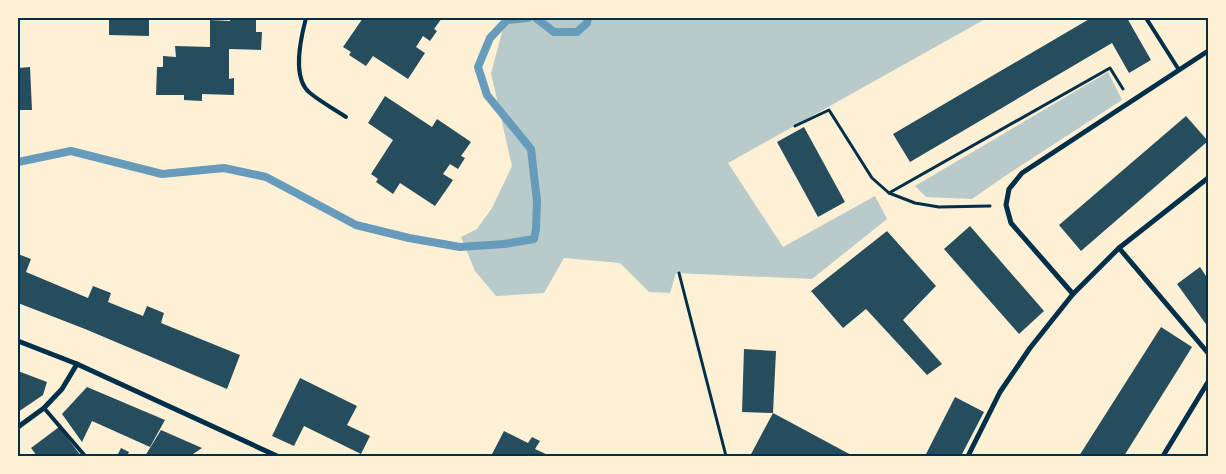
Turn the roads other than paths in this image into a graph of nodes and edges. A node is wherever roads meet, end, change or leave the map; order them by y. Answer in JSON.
{"nodes":[{"id":1,"x":306,"y":18,"type":"edge"},
{"id":2,"x":1146,"y":18,"type":"edge"},
{"id":3,"x":1208,"y":51,"type":"edge"},
{"id":4,"x":1178,"y":70,"type":"junction"},
{"id":5,"x":346,"y":117,"type":"dead end"},
{"id":6,"x":1208,"y":178,"type":"edge"},
{"id":7,"x":1119,"y":248,"type":"junction"},
{"id":8,"x":1073,"y":294,"type":"junction"},
{"id":9,"x":18,"y":341,"type":"edge"},
{"id":10,"x":1208,"y":352,"type":"edge"},
{"id":11,"x":77,"y":364,"type":"junction"},
{"id":12,"x":1208,"y":382,"type":"edge"},
{"id":13,"x":44,"y":408,"type":"junction"},
{"id":14,"x":18,"y":427,"type":"edge"},
{"id":15,"x":85,"y":456,"type":"edge"},
{"id":16,"x":277,"y":456,"type":"edge"},
{"id":17,"x":968,"y":456,"type":"edge"},
{"id":18,"x":1163,"y":456,"type":"edge"}],
"edges":[{"from":1,"to":5,"type":"lane"},
{"from":2,"to":4,"type":"lane"},
{"from":3,"to":4,"type":"street"},
{"from":4,"to":8,"type":"street"},
{"from":6,"to":7,"type":"street"},
{"from":7,"to":8,"type":"street"},
{"from":7,"to":10,"type":"street"},
{"from":8,"to":17,"type":"street"},
{"from":9,"to":11,"type":"street"},
{"from":11,"to":13,"type":"street"},
{"from":11,"to":16,"type":"street"},
{"from":12,"to":18,"type":"street"},
{"from":13,"to":14,"type":"street"},
{"from":13,"to":15,"type":"lane"}]}
